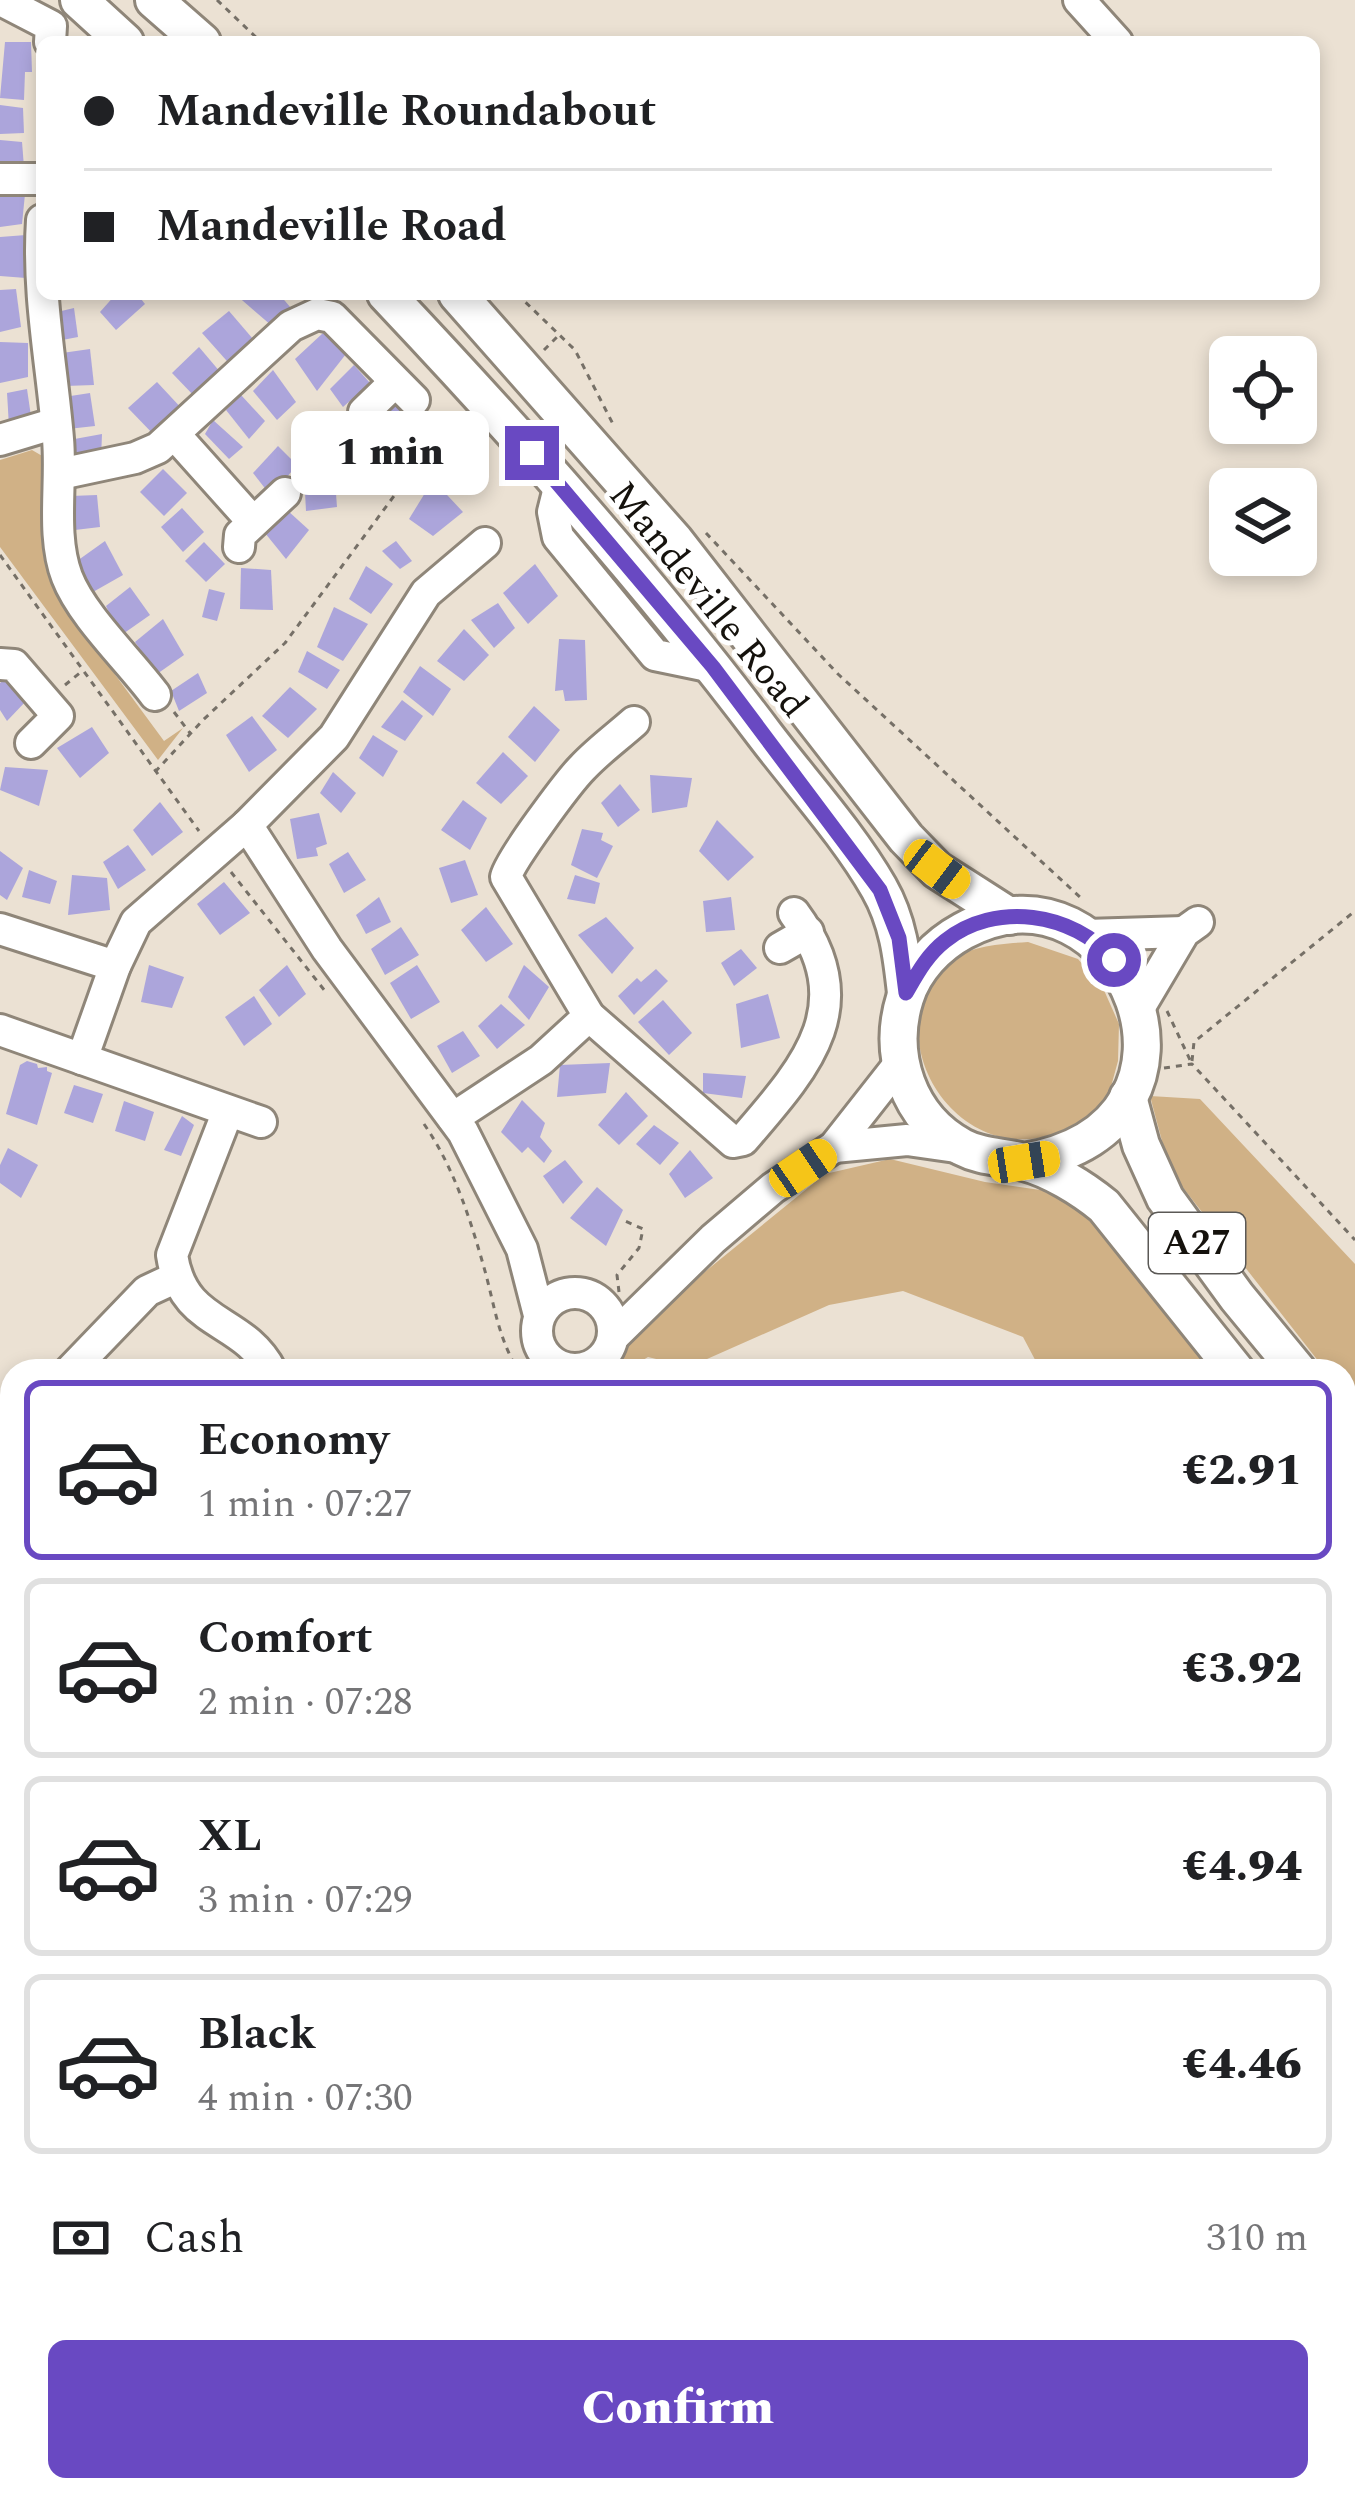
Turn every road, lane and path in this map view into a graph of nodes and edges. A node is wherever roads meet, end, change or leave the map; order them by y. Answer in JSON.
{"nodes":[{"id":1,"x":1,"y":0,"type":"edge"},
{"id":2,"x":79,"y":0,"type":"edge"},
{"id":3,"x":154,"y":0,"type":"edge"},
{"id":4,"x":217,"y":0,"type":"edge"},
{"id":5,"x":1079,"y":0,"type":"edge"},
{"id":6,"x":50,"y":36,"type":"edge"},
{"id":7,"x":118,"y":36,"type":"edge"},
{"id":8,"x":195,"y":36,"type":"edge"},
{"id":9,"x":255,"y":36,"type":"edge"},
{"id":10,"x":1112,"y":36,"type":"edge"},
{"id":11,"x":0,"y":178,"type":"edge"},
{"id":12,"x":36,"y":179,"type":"edge"},
{"id":13,"x":43,"y":300,"type":"edge"},
{"id":14,"x":392,"y":300,"type":"edge"},
{"id":15,"x":462,"y":300,"type":"edge"},
{"id":16,"x":523,"y":300,"type":"edge"},
{"id":17,"x":559,"y":334,"type":"junction"},
{"id":18,"x":544,"y":350,"type":"dead end"},
{"id":19,"x":405,"y":391,"type":"junction"},
{"id":20,"x":364,"y":412,"type":"dead end"},
{"id":21,"x":56,"y":424,"type":"junction"},
{"id":22,"x":479,"y":428,"type":"dead end"},
{"id":23,"x":176,"y":436,"type":"junction"},
{"id":24,"x":0,"y":440,"type":"edge"},
{"id":25,"x":455,"y":440,"type":"junction"},
{"id":26,"x":622,"y":442,"type":"dead end"},
{"id":27,"x":60,"y":475,"type":"junction"},
{"id":28,"x":285,"y":493,"type":"dead end"},
{"id":29,"x":699,"y":525,"type":"dead end"},
{"id":30,"x":0,"y":555,"type":"edge"},
{"id":31,"x":487,"y":584,"type":"dead end"},
{"id":32,"x":0,"y":664,"type":"edge"},
{"id":33,"x":155,"y":694,"type":"dead end"},
{"id":34,"x":639,"y":718,"type":"dead end"},
{"id":35,"x":31,"y":743,"type":"dead end"},
{"id":36,"x":155,"y":772,"type":"junction"},
{"id":37,"x":247,"y":825,"type":"junction"},
{"id":38,"x":214,"y":850,"type":"junction"},
{"id":39,"x":1355,"y":911,"type":"edge"},
{"id":40,"x":1009,"y":916,"type":"junction"},
{"id":41,"x":1085,"y":918,"type":"junction"},
{"id":42,"x":0,"y":929,"type":"edge"},
{"id":43,"x":780,"y":948,"type":"dead end"},
{"id":44,"x":115,"y":966,"type":"junction"},
{"id":45,"x":906,"y":993,"type":"junction"},
{"id":46,"x":327,"y":994,"type":"dead end"},
{"id":47,"x":1146,"y":997,"type":"junction"},
{"id":48,"x":590,"y":1016,"type":"junction"},
{"id":49,"x":0,"y":1030,"type":"edge"},
{"id":50,"x":82,"y":1059,"type":"junction"},
{"id":51,"x":899,"y":1063,"type":"junction"},
{"id":52,"x":1192,"y":1064,"type":"junction"},
{"id":53,"x":1133,"y":1084,"type":"junction"},
{"id":54,"x":228,"y":1111,"type":"junction"},
{"id":55,"x":437,"y":1120,"type":"junction"},
{"id":56,"x":261,"y":1122,"type":"dead end"},
{"id":57,"x":834,"y":1148,"type":"junction"},
{"id":58,"x":963,"y":1148,"type":"junction"},
{"id":59,"x":1024,"y":1162,"type":"junction"},
{"id":60,"x":623,"y":1220,"type":"dead end"},
{"id":61,"x":1355,"y":1240,"type":"edge"},
{"id":62,"x":176,"y":1278,"type":"junction"},
{"id":63,"x":659,"y":1289,"type":"junction"},
{"id":64,"x":610,"y":1299,"type":"junction"},
{"id":65,"x":550,"y":1305,"type":"junction"},
{"id":66,"x":613,"y":1337,"type":"junction"},
{"id":67,"x":82,"y":1359,"type":"edge"},
{"id":68,"x":260,"y":1359,"type":"edge"},
{"id":69,"x":511,"y":1359,"type":"edge"},
{"id":70,"x":549,"y":1359,"type":"edge"},
{"id":71,"x":597,"y":1359,"type":"edge"},
{"id":72,"x":1226,"y":1359,"type":"edge"},
{"id":73,"x":1288,"y":1359,"type":"edge"}],
"edges":[{"from":1,"to":6,"type":"street"},
{"from":2,"to":7,"type":"main road"},
{"from":3,"to":8,"type":"main road"},
{"from":4,"to":9,"type":"path"},
{"from":5,"to":10,"type":"street"},
{"from":11,"to":12,"type":"street"},
{"from":13,"to":21,"type":"street"},
{"from":14,"to":45,"type":"main road","name":"Mandeville Road"},
{"from":15,"to":40,"type":"main road","name":"Mandeville Road"},
{"from":16,"to":17,"type":"path"},
{"from":17,"to":18,"type":"path"},
{"from":17,"to":26,"type":"path"},
{"from":19,"to":20,"type":"street"},
{"from":19,"to":23,"type":"street"},
{"from":19,"to":25,"type":"path"},
{"from":21,"to":24,"type":"street"},
{"from":21,"to":27,"type":"street"},
{"from":22,"to":25,"type":"path"},
{"from":23,"to":27,"type":"street"},
{"from":23,"to":28,"type":"street"},
{"from":25,"to":36,"type":"path"},
{"from":27,"to":33,"type":"street"},
{"from":29,"to":41,"type":"path"},
{"from":30,"to":36,"type":"path"},
{"from":31,"to":37,"type":"street"},
{"from":32,"to":35,"type":"street"},
{"from":34,"to":48,"type":"street"},
{"from":36,"to":38,"type":"path"},
{"from":37,"to":38,"type":"street"},
{"from":37,"to":55,"type":"street"},
{"from":38,"to":44,"type":"street"},
{"from":38,"to":46,"type":"path"},
{"from":39,"to":52,"type":"path"},
{"from":40,"to":41,"type":"main road"},
{"from":40,"to":45,"type":"main road"},
{"from":41,"to":47,"type":"main road","number":"A27"},
{"from":41,"to":47,"type":"street"},
{"from":42,"to":44,"type":"street"},
{"from":43,"to":48,"type":"street"},
{"from":44,"to":50,"type":"street"},
{"from":45,"to":51,"type":"main road"},
{"from":47,"to":52,"type":"path"},
{"from":47,"to":53,"type":"main road","number":"A27"},
{"from":48,"to":55,"type":"street"},
{"from":49,"to":50,"type":"street"},
{"from":50,"to":54,"type":"street"},
{"from":51,"to":57,"type":"street"},
{"from":51,"to":58,"type":"main road","number":"A27"},
{"from":52,"to":53,"type":"path"},
{"from":52,"to":61,"type":"path"},
{"from":53,"to":59,"type":"main road","number":"A27"},
{"from":53,"to":73,"type":"main road","number":"A27"},
{"from":54,"to":56,"type":"street"},
{"from":54,"to":62,"type":"street"},
{"from":55,"to":65,"type":"street"},
{"from":55,"to":69,"type":"path"},
{"from":57,"to":58,"type":"street"},
{"from":57,"to":63,"type":"street"},
{"from":58,"to":59,"type":"main road","number":"A27"},
{"from":59,"to":72,"type":"main road","number":"A27"},
{"from":60,"to":64,"type":"path"},
{"from":62,"to":67,"type":"street"},
{"from":62,"to":68,"type":"street"},
{"from":63,"to":64,"type":"street"},
{"from":63,"to":66,"type":"street"},
{"from":64,"to":65,"type":"street"},
{"from":64,"to":66,"type":"street"},
{"from":65,"to":70,"type":"street"},
{"from":66,"to":71,"type":"street"}]}
